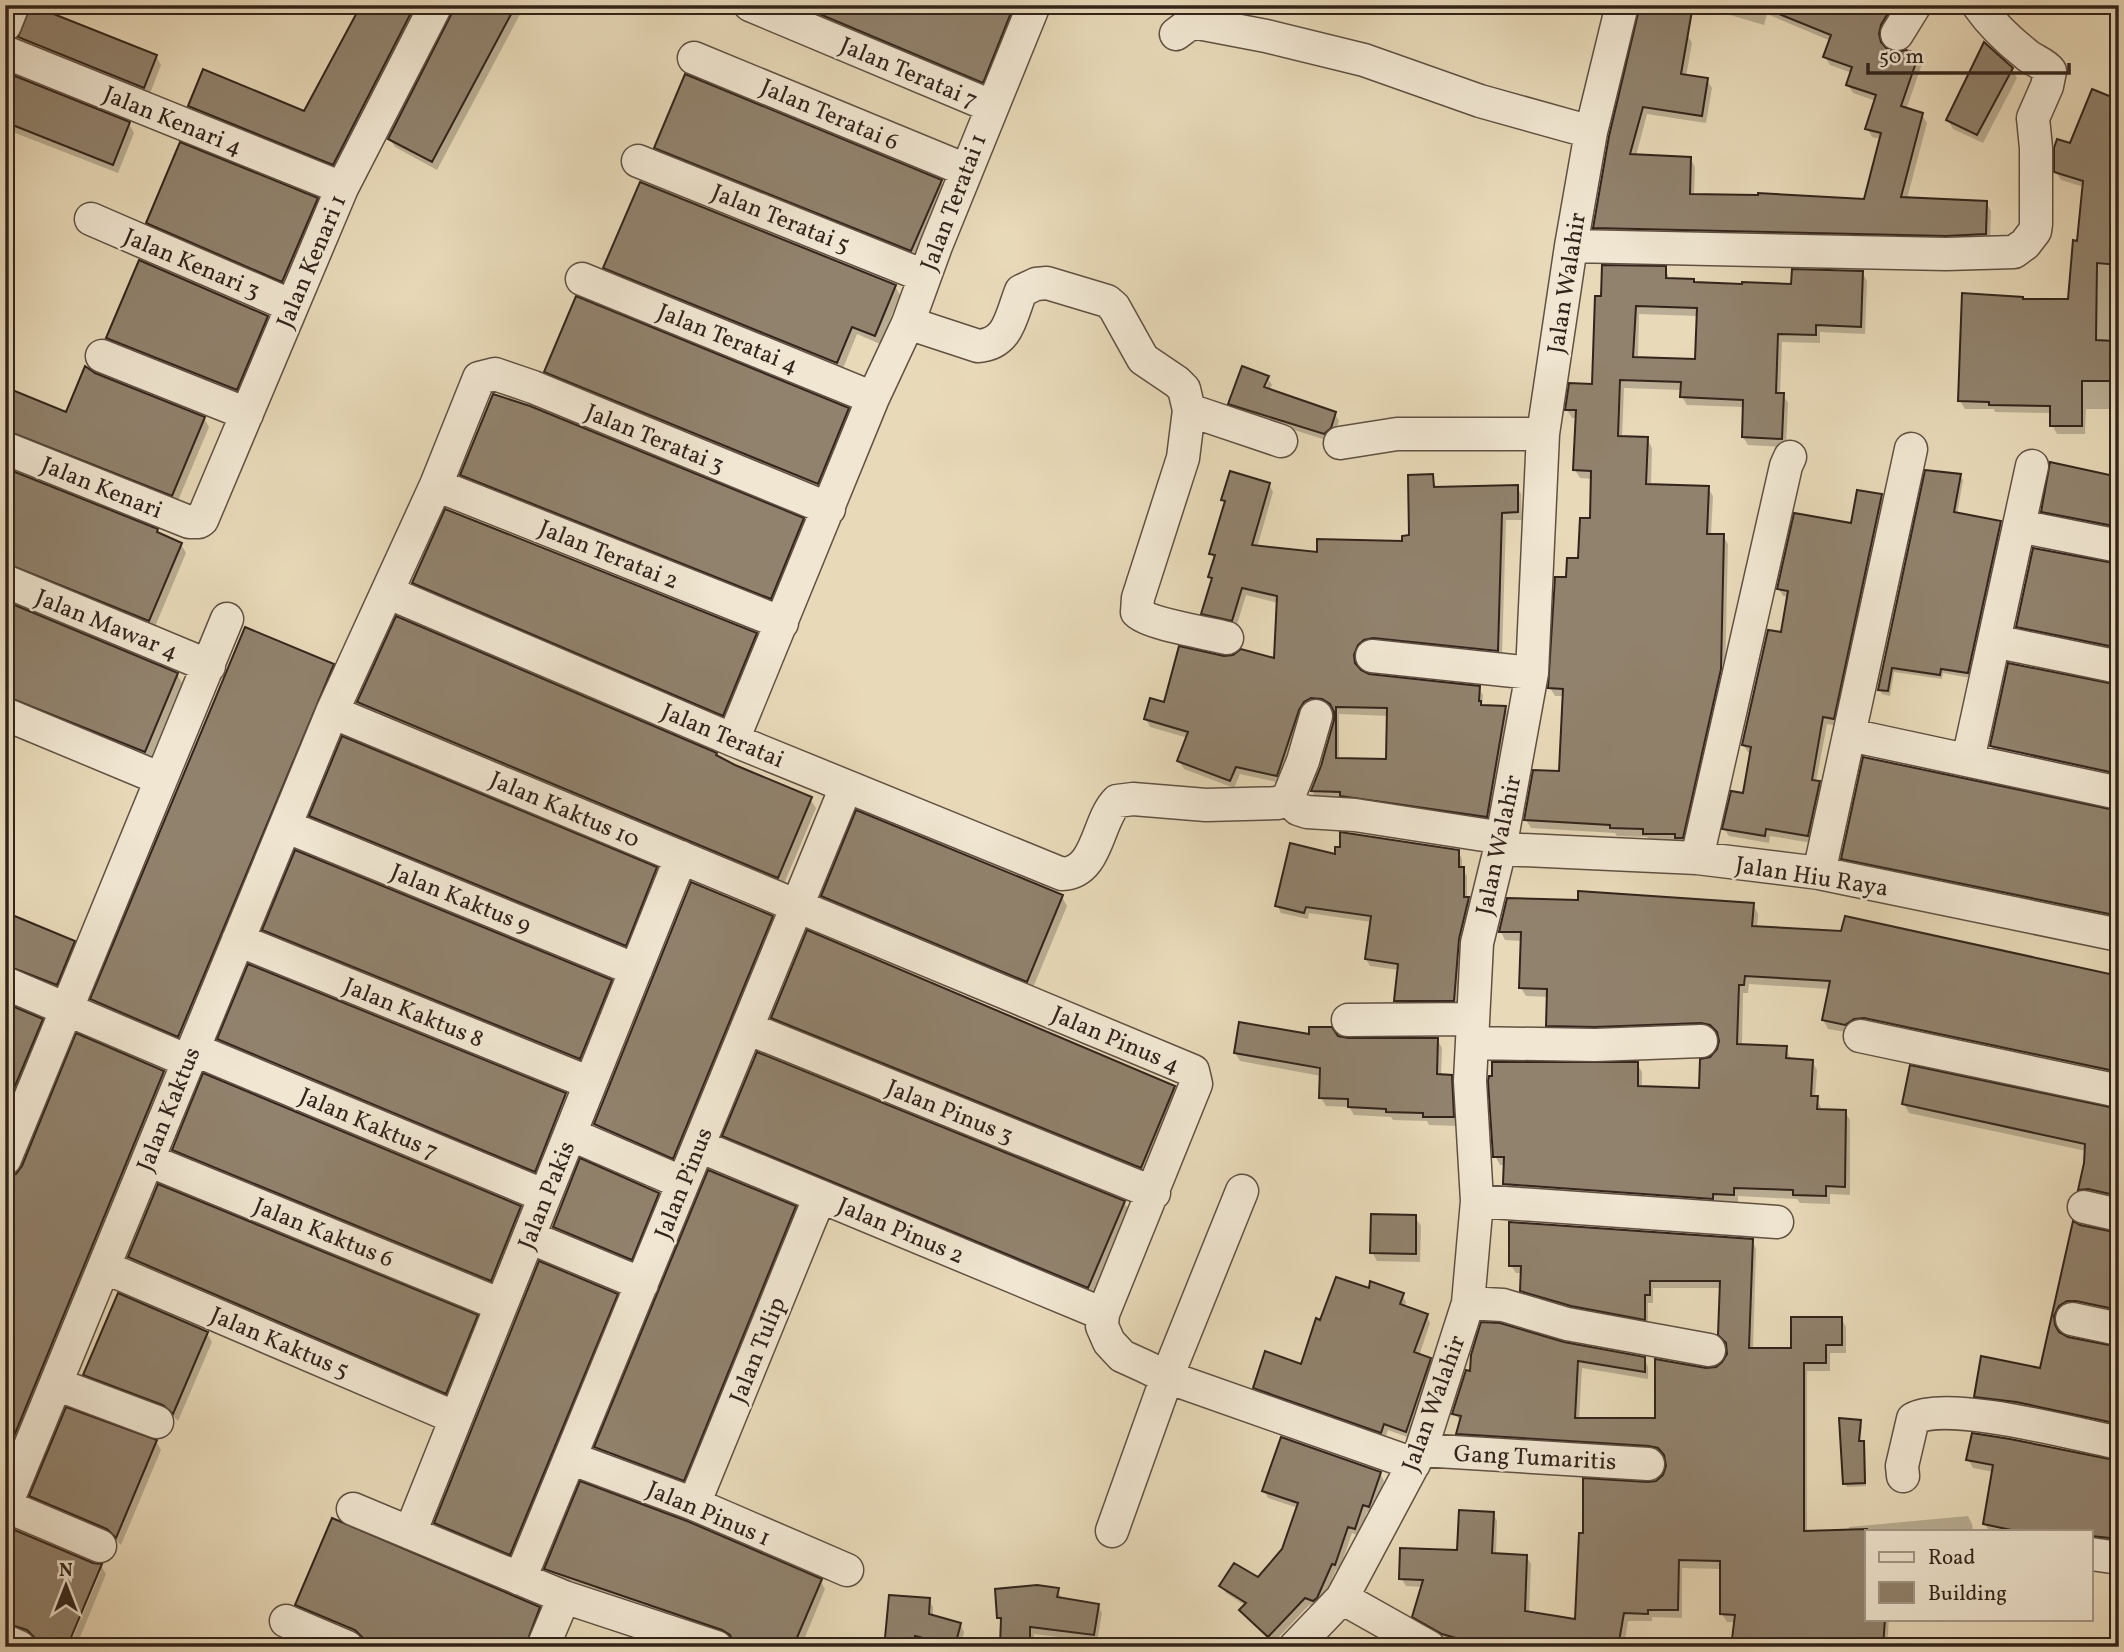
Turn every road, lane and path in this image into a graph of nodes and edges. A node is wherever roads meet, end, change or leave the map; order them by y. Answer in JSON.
{"nodes":[{"id":1,"x":13,"y":5,"type":"edge"},
{"id":2,"x":436,"y":5,"type":"edge"},
{"id":3,"x":750,"y":5,"type":"edge"},
{"id":4,"x":1034,"y":5,"type":"edge"},
{"id":5,"x":1622,"y":5,"type":"edge"},
{"id":6,"x":1915,"y":5,"type":"edge"},
{"id":7,"x":1978,"y":5,"type":"edge"},
{"id":8,"x":5,"y":25,"type":"edge"},
{"id":9,"x":1176,"y":34,"type":"dead end"},
{"id":10,"x":1898,"y":34,"type":"dead end"},
{"id":11,"x":5,"y":52,"type":"edge"},
{"id":12,"x":694,"y":58,"type":"dead end"},
{"id":13,"x":991,"y":106,"type":"junction"},
{"id":14,"x":1591,"y":132,"type":"junction"},
{"id":15,"x":638,"y":160,"type":"dead end"},
{"id":16,"x":966,"y":170,"type":"junction"},
{"id":17,"x":342,"y":188,"type":"junction"},
{"id":18,"x":91,"y":219,"type":"dead end"},
{"id":19,"x":1571,"y":246,"type":"junction"},
{"id":20,"x":924,"y":276,"type":"junction"},
{"id":21,"x":582,"y":279,"type":"dead end"},
{"id":22,"x":292,"y":306,"type":"junction"},
{"id":23,"x":908,"y":323,"type":"junction"},
{"id":24,"x":102,"y":356,"type":"dead end"},
{"id":25,"x":479,"y":377,"type":"joint"},
{"id":26,"x":873,"y":398,"type":"junction"},
{"id":27,"x":1189,"y":410,"type":"junction"},
{"id":28,"x":247,"y":414,"type":"junction"},
{"id":29,"x":1544,"y":434,"type":"junction"},
{"id":30,"x":1281,"y":441,"type":"dead end"},
{"id":31,"x":1340,"y":443,"type":"dead end"},
{"id":32,"x":5,"y":448,"type":"edge"},
{"id":33,"x":1911,"y":449,"type":"dead end"},
{"id":34,"x":1790,"y":457,"type":"dead end"},
{"id":35,"x":2032,"y":466,"type":"dead end"},
{"id":36,"x":436,"y":485,"type":"junction"},
{"id":37,"x":829,"y":509,"type":"junction"},
{"id":38,"x":199,"y":522,"type":"joint"},
{"id":39,"x":2019,"y":526,"type":"junction"},
{"id":40,"x":2119,"y":546,"type":"edge"},
{"id":41,"x":5,"y":581,"type":"edge"},
{"id":42,"x":387,"y":592,"type":"junction"},
{"id":43,"x":227,"y":619,"type":"dead end"},
{"id":44,"x":782,"y":622,"type":"junction"},
{"id":45,"x":1227,"y":638,"type":"dead end"},
{"id":46,"x":1994,"y":641,"type":"junction"},
{"id":47,"x":1372,"y":656,"type":"dead end"},
{"id":48,"x":208,"y":666,"type":"junction"},
{"id":49,"x":2119,"y":667,"type":"edge"},
{"id":50,"x":1531,"y":673,"type":"junction"},
{"id":51,"x":332,"y":712,"type":"junction"},
{"id":52,"x":5,"y":714,"type":"edge"},
{"id":53,"x":1316,"y":716,"type":"dead end"},
{"id":54,"x":1850,"y":735,"type":"junction"},
{"id":55,"x":733,"y":740,"type":"junction"},
{"id":56,"x":1968,"y":760,"type":"junction"},
{"id":57,"x":161,"y":779,"type":"junction"},
{"id":58,"x":846,"y":787,"type":"junction"},
{"id":59,"x":2119,"y":793,"type":"edge"},
{"id":60,"x":1288,"y":798,"type":"junction"},
{"id":61,"x":285,"y":826,"type":"junction"},
{"id":62,"x":1502,"y":844,"type":"junction"},
{"id":63,"x":681,"y":857,"type":"junction"},
{"id":64,"x":1697,"y":858,"type":"junction"},
{"id":65,"x":1819,"y":873,"type":"junction"},
{"id":66,"x":797,"y":906,"type":"junction"},
{"id":67,"x":2119,"y":934,"type":"edge"},
{"id":68,"x":238,"y":940,"type":"junction"},
{"id":69,"x":636,"y":971,"type":"junction"},
{"id":70,"x":5,"y":984,"type":"edge"},
{"id":71,"x":67,"y":1010,"type":"junction"},
{"id":72,"x":1348,"y":1020,"type":"dead end"},
{"id":73,"x":747,"y":1028,"type":"junction"},
{"id":74,"x":1472,"y":1031,"type":"junction"},
{"id":75,"x":1860,"y":1036,"type":"dead end"},
{"id":76,"x":1701,"y":1041,"type":"dead end"},
{"id":77,"x":191,"y":1056,"type":"junction"},
{"id":78,"x":590,"y":1083,"type":"junction"},
{"id":79,"x":2119,"y":1091,"type":"edge"},
{"id":80,"x":13,"y":1120,"type":"edge"},
{"id":81,"x":570,"y":1134,"type":"junction"},
{"id":82,"x":699,"y":1146,"type":"junction"},
{"id":83,"x":5,"y":1159,"type":"edge"},
{"id":84,"x":148,"y":1160,"type":"junction"},
{"id":85,"x":683,"y":1183,"type":"junction"},
{"id":86,"x":1241,"y":1191,"type":"dead end"},
{"id":87,"x":1154,"y":1193,"type":"junction"},
{"id":88,"x":545,"y":1196,"type":"junction"},
{"id":89,"x":820,"y":1196,"type":"junction"},
{"id":90,"x":1477,"y":1201,"type":"junction"},
{"id":91,"x":2084,"y":1208,"type":"dead end"},
{"id":92,"x":2119,"y":1215,"type":"edge"},
{"id":93,"x":1777,"y":1222,"type":"dead end"},
{"id":94,"x":529,"y":1237,"type":"junction"},
{"id":95,"x":104,"y":1267,"type":"junction"},
{"id":96,"x":642,"y":1284,"type":"junction"},
{"id":97,"x":1468,"y":1303,"type":"junction"},
{"id":98,"x":501,"y":1305,"type":"junction"},
{"id":99,"x":1103,"y":1314,"type":"junction"},
{"id":100,"x":2072,"y":1319,"type":"dead end"},
{"id":101,"x":2119,"y":1329,"type":"edge"},
{"id":102,"x":1709,"y":1350,"type":"dead end"},
{"id":103,"x":1167,"y":1377,"type":"junction"},
{"id":104,"x":56,"y":1384,"type":"junction"},
{"id":105,"x":456,"y":1418,"type":"junction"},
{"id":106,"x":157,"y":1422,"type":"dead end"},
{"id":107,"x":2119,"y":1443,"type":"edge"},
{"id":108,"x":1417,"y":1457,"type":"junction"},
{"id":109,"x":570,"y":1458,"type":"junction"},
{"id":110,"x":1648,"y":1464,"type":"dead end"},
{"id":111,"x":1903,"y":1476,"type":"dead end"},
{"id":112,"x":7,"y":1497,"type":"edge"},
{"id":113,"x":694,"y":1504,"type":"junction"},
{"id":114,"x":353,"y":1509,"type":"dead end"},
{"id":115,"x":1112,"y":1531,"type":"dead end"},
{"id":116,"x":410,"y":1533,"type":"junction"},
{"id":117,"x":100,"y":1546,"type":"dead end"},
{"id":118,"x":2092,"y":1554,"type":"edge"},
{"id":119,"x":2119,"y":1559,"type":"edge"},
{"id":120,"x":847,"y":1570,"type":"dead end"},
{"id":121,"x":520,"y":1579,"type":"junction"},
{"id":122,"x":564,"y":1597,"type":"junction"},
{"id":123,"x":1342,"y":1598,"type":"junction"},
{"id":124,"x":286,"y":1621,"type":"dead end"},
{"id":125,"x":5,"y":1641,"type":"edge"},
{"id":126,"x":19,"y":1647,"type":"edge"},
{"id":127,"x":347,"y":1647,"type":"edge"},
{"id":128,"x":543,"y":1647,"type":"edge"},
{"id":129,"x":716,"y":1647,"type":"edge"},
{"id":130,"x":1295,"y":1647,"type":"edge"},
{"id":131,"x":1429,"y":1647,"type":"edge"}],
"edges":[{"from":1,"to":8,"type":"street"},
{"from":2,"to":17,"type":"street","name":"Jalan Kenari 1"},
{"from":3,"to":13,"type":"street","name":"Jalan Teratai 7"},
{"from":4,"to":13,"type":"street","name":"Jalan Teratai 1"},
{"from":5,"to":14,"type":"street","name":"Jalan Walahir"},
{"from":6,"to":10,"type":"street"},
{"from":7,"to":19,"type":"street"},
{"from":9,"to":14,"type":"street"},
{"from":11,"to":17,"type":"street","name":"Jalan Kenari 4"},
{"from":12,"to":16,"type":"street","name":"Jalan Teratai 6"},
{"from":13,"to":16,"type":"street","name":"Jalan Teratai 1"},
{"from":14,"to":19,"type":"street","name":"Jalan Walahir"},
{"from":15,"to":20,"type":"street","name":"Jalan Teratai 5"},
{"from":16,"to":20,"type":"street","name":"Jalan Teratai 1"},
{"from":17,"to":22,"type":"street","name":"Jalan Kenari 1"},
{"from":18,"to":22,"type":"street","name":"Jalan Kenari 3"},
{"from":19,"to":29,"type":"street","name":"Jalan Walahir"},
{"from":20,"to":23,"type":"street","name":"Jalan Teratai 1"},
{"from":21,"to":26,"type":"street","name":"Jalan Teratai 4"},
{"from":22,"to":28,"type":"street","name":"Jalan Kenari 1"},
{"from":23,"to":26,"type":"street","name":"Jalan Teratai 1"},
{"from":23,"to":27,"type":"street"},
{"from":24,"to":28,"type":"street"},
{"from":25,"to":36,"type":"street","name":"Jalan Kaktus"},
{"from":25,"to":37,"type":"street","name":"Jalan Teratai 3"},
{"from":26,"to":37,"type":"street","name":"Jalan Teratai 1"},
{"from":27,"to":30,"type":"street"},
{"from":27,"to":45,"type":"street"},
{"from":28,"to":38,"type":"street","name":"Jalan Kenari 1"},
{"from":29,"to":31,"type":"street"},
{"from":29,"to":50,"type":"street","name":"Jalan Walahir"},
{"from":32,"to":38,"type":"street","name":"Jalan Kenari"},
{"from":33,"to":54,"type":"street"},
{"from":34,"to":64,"type":"street"},
{"from":35,"to":39,"type":"street"},
{"from":36,"to":42,"type":"street","name":"Jalan Kaktus"},
{"from":36,"to":44,"type":"street","name":"Jalan Teratai 2"},
{"from":37,"to":44,"type":"street","name":"Jalan Teratai 1"},
{"from":39,"to":40,"type":"street"},
{"from":39,"to":46,"type":"street"},
{"from":41,"to":48,"type":"street","name":"Jalan Mawar 4"},
{"from":42,"to":51,"type":"street","name":"Jalan Kaktus"},
{"from":42,"to":55,"type":"street","name":"Jalan Teratai"},
{"from":43,"to":48,"type":"street"},
{"from":44,"to":55,"type":"street","name":"Jalan Teratai 1"},
{"from":46,"to":49,"type":"street"},
{"from":46,"to":56,"type":"street"},
{"from":47,"to":50,"type":"street"},
{"from":48,"to":57,"type":"street"},
{"from":50,"to":62,"type":"street","name":"Jalan Walahir"},
{"from":51,"to":61,"type":"street","name":"Jalan Kaktus"},
{"from":51,"to":63,"type":"street","name":"Jalan Kaktus 10"},
{"from":52,"to":57,"type":"street"},
{"from":53,"to":60,"type":"street"},
{"from":54,"to":56,"type":"street"},
{"from":54,"to":65,"type":"street"},
{"from":55,"to":58,"type":"street","name":"Jalan Teratai"},
{"from":56,"to":59,"type":"street"},
{"from":57,"to":71,"type":"street"},
{"from":58,"to":60,"type":"street","name":"Jalan Teratai"},
{"from":58,"to":66,"type":"street","name":"Jalan Pinus"},
{"from":60,"to":62,"type":"street","name":"Jalan Hiu Raya"},
{"from":61,"to":68,"type":"street","name":"Jalan Kaktus"},
{"from":61,"to":69,"type":"street","name":"Jalan Kaktus 9"},
{"from":62,"to":64,"type":"street","name":"Jalan Hiu Raya"},
{"from":62,"to":74,"type":"street","name":"Jalan Walahir"},
{"from":63,"to":66,"type":"street","name":"Jalan Kaktus 10"},
{"from":63,"to":69,"type":"street","name":"Jalan Pakis"},
{"from":64,"to":65,"type":"street","name":"Jalan Hiu Raya"},
{"from":65,"to":67,"type":"street","name":"Jalan Hiu Raya"},
{"from":66,"to":73,"type":"street","name":"Jalan Pinus"},
{"from":66,"to":87,"type":"street","name":"Jalan Pinus 4"},
{"from":68,"to":77,"type":"street","name":"Jalan Kaktus"},
{"from":68,"to":78,"type":"street","name":"Jalan Kaktus 8"},
{"from":69,"to":78,"type":"street","name":"Jalan Pakis"},
{"from":70,"to":71,"type":"street","name":"Jalan Kaktus 7"},
{"from":71,"to":77,"type":"street","name":"Jalan Kaktus 7"},
{"from":71,"to":80,"type":"street"},
{"from":72,"to":74,"type":"street"},
{"from":73,"to":82,"type":"street","name":"Jalan Pinus"},
{"from":73,"to":87,"type":"street","name":"Jalan Pinus 3"},
{"from":74,"to":76,"type":"street"},
{"from":74,"to":90,"type":"street","name":"Jalan Walahir"},
{"from":75,"to":79,"type":"street"},
{"from":77,"to":84,"type":"street","name":"Jalan Kaktus"},
{"from":77,"to":88,"type":"street","name":"Jalan Kaktus 7"},
{"from":78,"to":81,"type":"street","name":"Jalan Pakis"},
{"from":80,"to":83,"type":"street"},
{"from":81,"to":85,"type":"street"},
{"from":81,"to":88,"type":"street","name":"Jalan Pakis"},
{"from":82,"to":85,"type":"street","name":"Jalan Pinus"},
{"from":82,"to":89,"type":"street","name":"Jalan Pinus 2"},
{"from":84,"to":95,"type":"street","name":"Jalan Kaktus"},
{"from":84,"to":98,"type":"street","name":"Jalan Kaktus 6"},
{"from":85,"to":96,"type":"street","name":"Jalan Pinus"},
{"from":86,"to":103,"type":"street"},
{"from":87,"to":99,"type":"street","name":"Jalan Pinus 4"},
{"from":88,"to":94,"type":"street","name":"Jalan Pakis"},
{"from":89,"to":99,"type":"street","name":"Jalan Pinus 2"},
{"from":89,"to":113,"type":"street","name":"Jalan Tulip"},
{"from":90,"to":93,"type":"street"},
{"from":90,"to":97,"type":"street","name":"Jalan Walahir"},
{"from":91,"to":92,"type":"street"},
{"from":94,"to":96,"type":"street"},
{"from":94,"to":98,"type":"street","name":"Jalan Pakis"},
{"from":95,"to":104,"type":"street","name":"Jalan Kaktus"},
{"from":95,"to":105,"type":"street","name":"Jalan Kaktus 5"},
{"from":96,"to":109,"type":"street","name":"Jalan Pinus"},
{"from":97,"to":102,"type":"street"},
{"from":97,"to":108,"type":"street","name":"Jalan Walahir"},
{"from":98,"to":105,"type":"street","name":"Jalan Pakis"},
{"from":99,"to":103,"type":"street","name":"Gang Tumaritis"},
{"from":100,"to":101,"type":"street"},
{"from":103,"to":108,"type":"street","name":"Gang Tumaritis"},
{"from":103,"to":115,"type":"street"},
{"from":104,"to":106,"type":"street"},
{"from":104,"to":112,"type":"street","name":"Jalan Kaktus"},
{"from":105,"to":116,"type":"street","name":"Jalan Pakis"},
{"from":107,"to":111,"type":"street"},
{"from":108,"to":110,"type":"street","name":"Gang Tumaritis"},
{"from":108,"to":123,"type":"street","name":"Jalan Walahir"},
{"from":109,"to":113,"type":"street","name":"Jalan Pinus 1"},
{"from":109,"to":121,"type":"street","name":"Jalan Pinus"},
{"from":112,"to":117,"type":"street"},
{"from":113,"to":120,"type":"street","name":"Jalan Pinus 1"},
{"from":114,"to":116,"type":"street"},
{"from":116,"to":121,"type":"street"},
{"from":118,"to":119,"type":"street"},
{"from":121,"to":122,"type":"street"},
{"from":122,"to":128,"type":"street"},
{"from":122,"to":129,"type":"street"},
{"from":123,"to":130,"type":"street","name":"Jalan Walahir"},
{"from":123,"to":131,"type":"street"},
{"from":124,"to":127,"type":"street"},
{"from":125,"to":126,"type":"street"}]}
